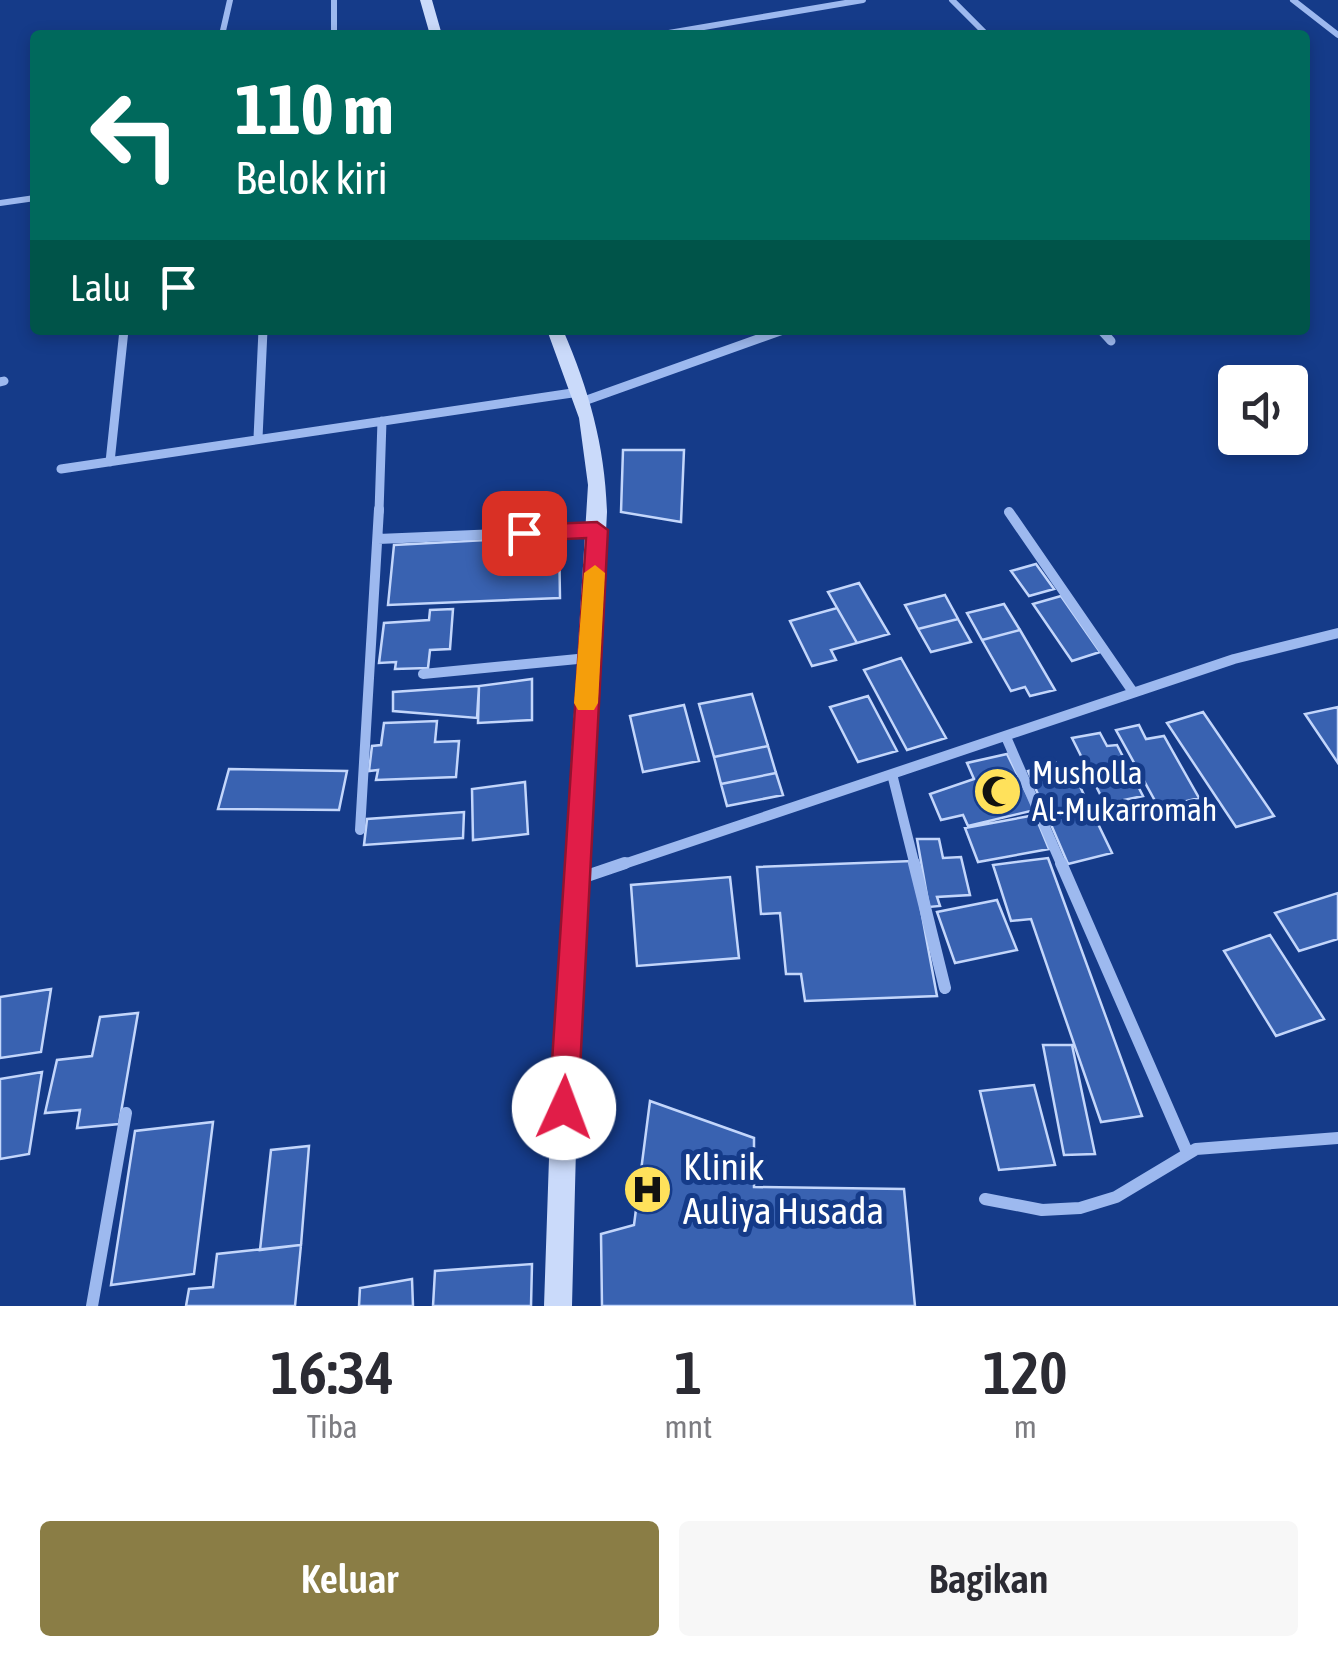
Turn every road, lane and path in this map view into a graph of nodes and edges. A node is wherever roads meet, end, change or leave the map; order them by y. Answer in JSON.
{"nodes":[{"id":1,"x":230,"y":0,"type":"edge"},
{"id":2,"x":334,"y":0,"type":"edge"},
{"id":3,"x":426,"y":0,"type":"edge"},
{"id":4,"x":863,"y":0,"type":"edge"},
{"id":5,"x":952,"y":0,"type":"edge"},
{"id":6,"x":1293,"y":0,"type":"edge"},
{"id":7,"x":223,"y":30,"type":"edge"},
{"id":8,"x":334,"y":30,"type":"edge"},
{"id":9,"x":435,"y":30,"type":"edge"},
{"id":10,"x":702,"y":30,"type":"edge"},
{"id":11,"x":981,"y":30,"type":"edge"},
{"id":12,"x":1338,"y":35,"type":"edge"},
{"id":13,"x":30,"y":199,"type":"edge"},
{"id":14,"x":0,"y":203,"type":"edge"},
{"id":15,"x":123,"y":335,"type":"edge"},
{"id":16,"x":263,"y":335,"type":"edge"},
{"id":17,"x":557,"y":335,"type":"edge"},
{"id":18,"x":768,"y":335,"type":"edge"},
{"id":19,"x":1106,"y":335,"type":"edge"},
{"id":20,"x":1111,"y":341,"type":"dead end"},
{"id":21,"x":583,"y":396,"type":"junction"},
{"id":22,"x":382,"y":421,"type":"junction"},
{"id":23,"x":258,"y":438,"type":"junction"},
{"id":24,"x":110,"y":462,"type":"junction"},
{"id":25,"x":60,"y":468,"type":"dead end"},
{"id":26,"x":1009,"y":512,"type":"dead end"},
{"id":27,"x":597,"y":530,"type":"junction"},
{"id":28,"x":378,"y":539,"type":"junction"},
{"id":29,"x":1338,"y":633,"type":"edge"},
{"id":30,"x":589,"y":658,"type":"junction"},
{"id":31,"x":422,"y":674,"type":"dead end"},
{"id":32,"x":1133,"y":692,"type":"junction"},
{"id":33,"x":1006,"y":736,"type":"junction"},
{"id":34,"x":892,"y":774,"type":"junction"},
{"id":35,"x":360,"y":830,"type":"dead end"},
{"id":36,"x":574,"y":880,"type":"junction"},
{"id":37,"x":945,"y":988,"type":"dead end"},
{"id":38,"x":126,"y":1113,"type":"dead end"},
{"id":39,"x":1338,"y":1138,"type":"edge"},
{"id":40,"x":1187,"y":1152,"type":"junction"},
{"id":41,"x":986,"y":1199,"type":"dead end"},
{"id":42,"x":92,"y":1306,"type":"edge"},
{"id":43,"x":558,"y":1306,"type":"edge"}],
"edges":[{"from":1,"to":7,"type":"street"},
{"from":2,"to":8,"type":"street"},
{"from":3,"to":9,"type":"main road"},
{"from":4,"to":10,"type":"street"},
{"from":5,"to":11,"type":"street"},
{"from":6,"to":12,"type":"street"},
{"from":13,"to":14,"type":"street"},
{"from":15,"to":24,"type":"street"},
{"from":16,"to":23,"type":"street"},
{"from":17,"to":21,"type":"main road"},
{"from":18,"to":21,"type":"street"},
{"from":19,"to":20,"type":"street"},
{"from":21,"to":22,"type":"street"},
{"from":21,"to":27,"type":"main road"},
{"from":22,"to":23,"type":"street"},
{"from":22,"to":28,"type":"street"},
{"from":23,"to":24,"type":"street"},
{"from":24,"to":25,"type":"street"},
{"from":26,"to":32,"type":"street"},
{"from":27,"to":28,"type":"street"},
{"from":27,"to":30,"type":"main road"},
{"from":28,"to":35,"type":"street"},
{"from":29,"to":32,"type":"street"},
{"from":30,"to":31,"type":"street"},
{"from":30,"to":36,"type":"main road"},
{"from":32,"to":33,"type":"street"},
{"from":33,"to":34,"type":"street"},
{"from":33,"to":40,"type":"street"},
{"from":34,"to":36,"type":"street"},
{"from":34,"to":37,"type":"street"},
{"from":36,"to":43,"type":"main road"},
{"from":38,"to":42,"type":"street"},
{"from":39,"to":40,"type":"street"},
{"from":40,"to":41,"type":"street"}]}
